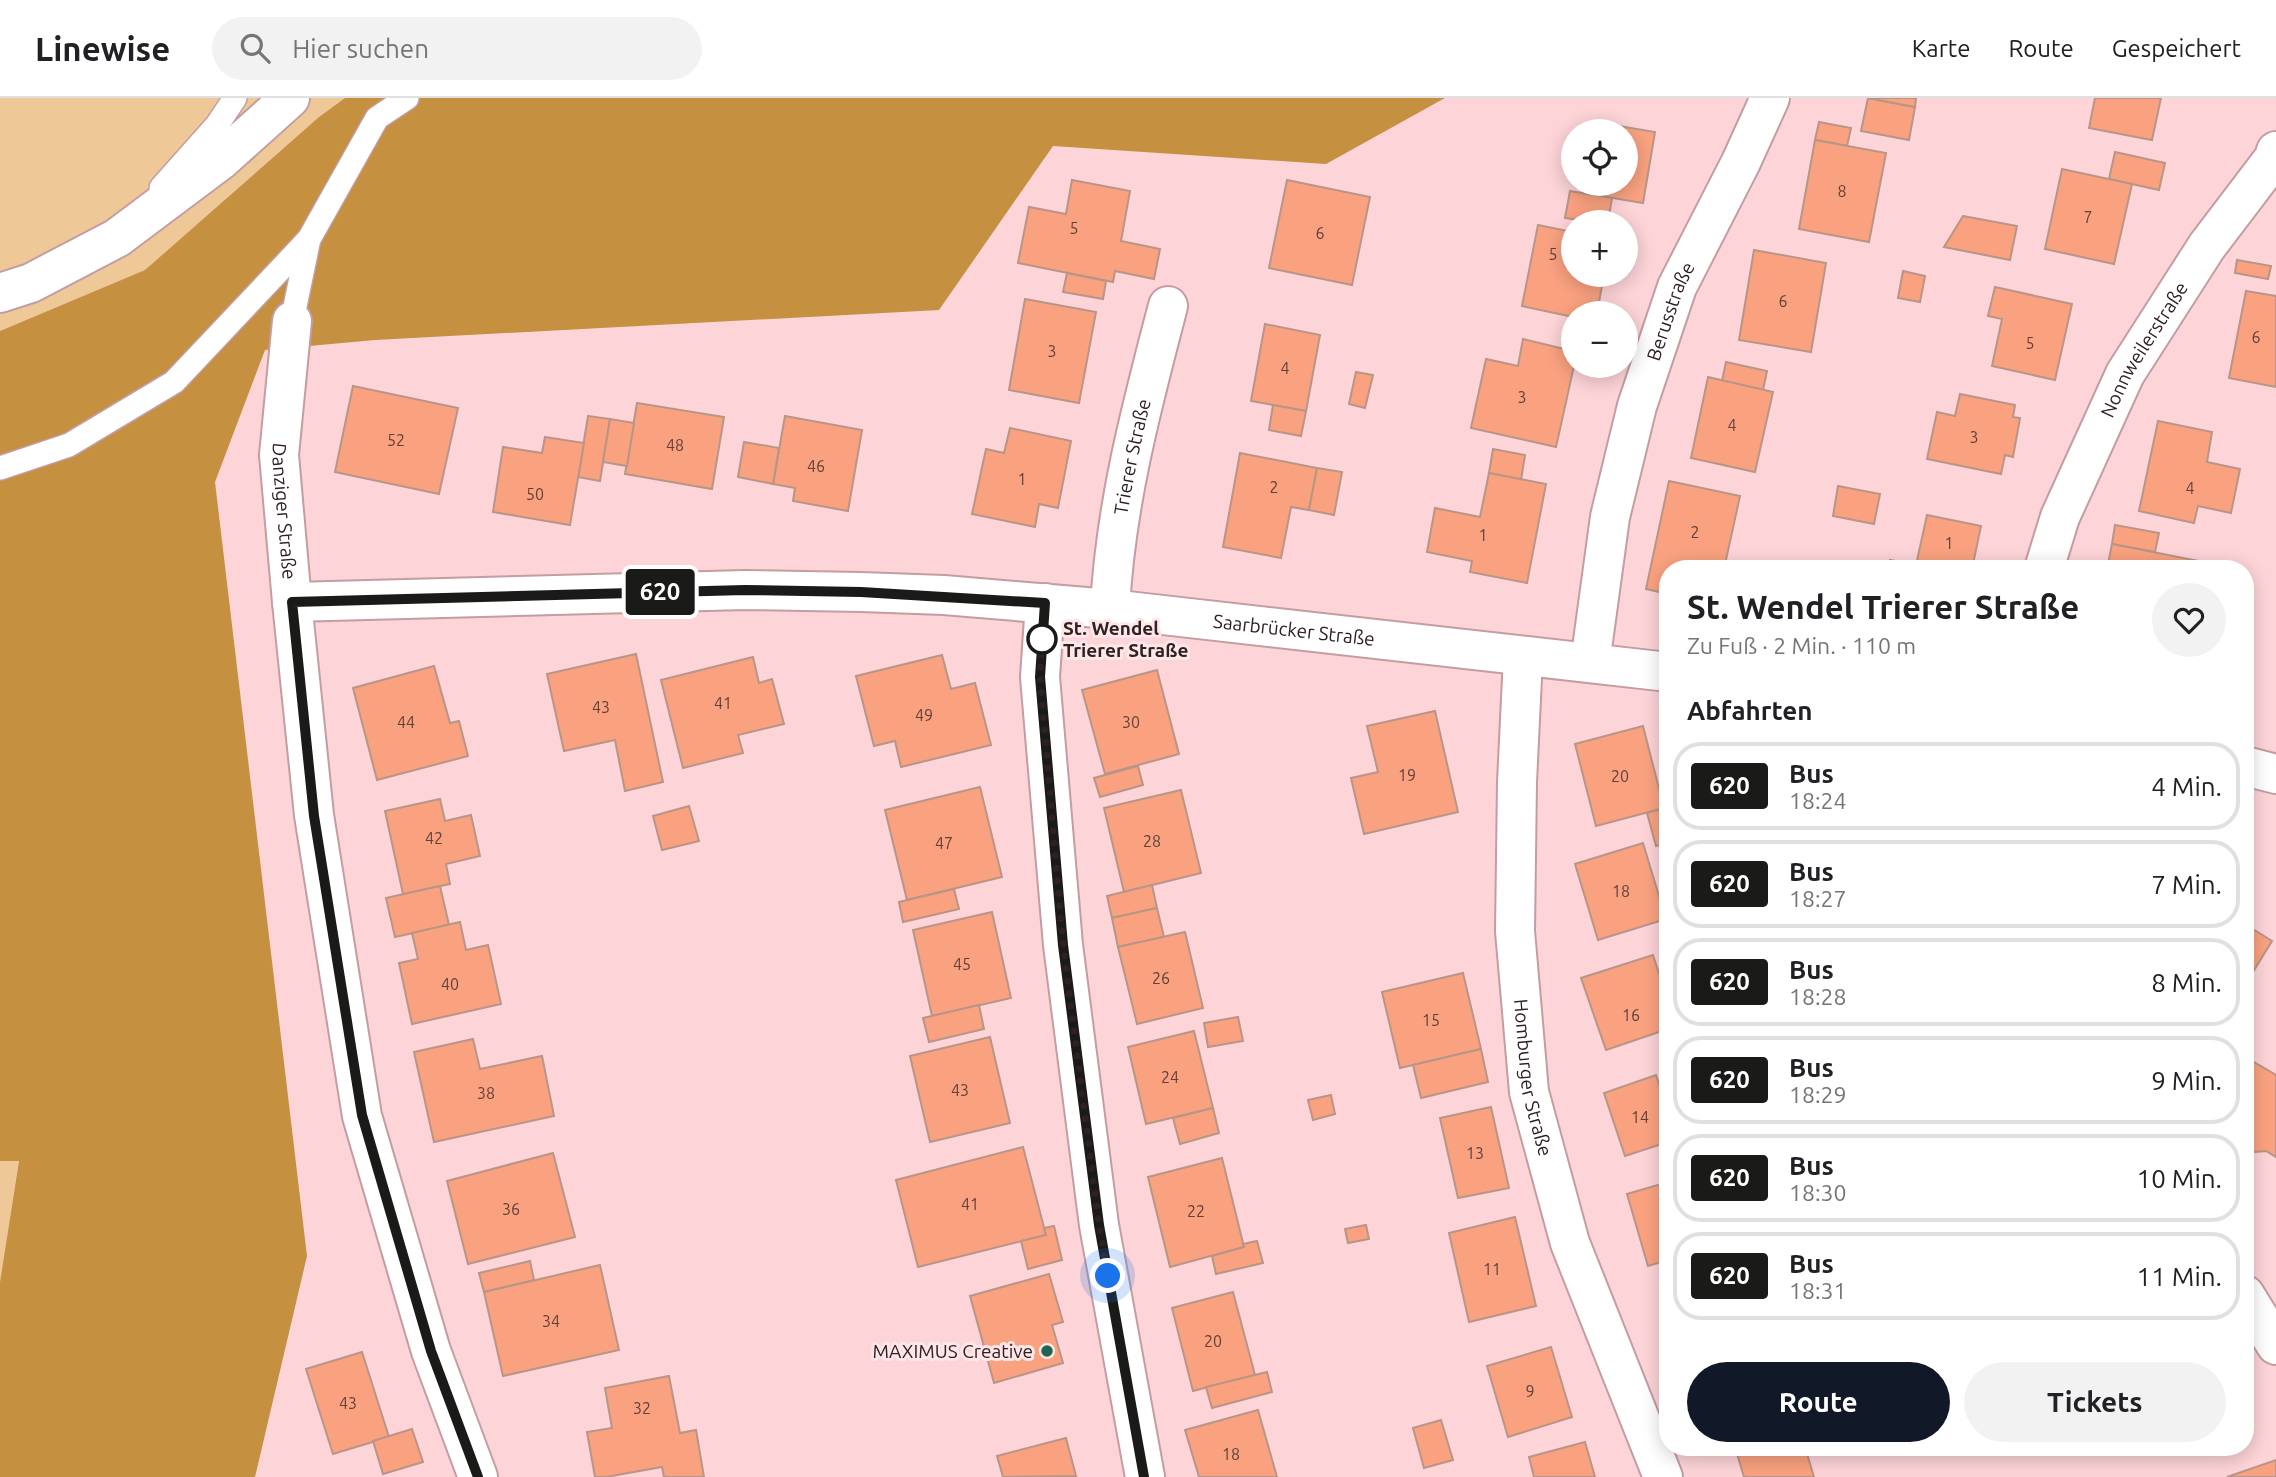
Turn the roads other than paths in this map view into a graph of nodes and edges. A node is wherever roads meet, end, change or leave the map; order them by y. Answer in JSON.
{"nodes":[{"id":1,"x":235,"y":98,"type":"edge"},
{"id":2,"x":290,"y":98,"type":"edge"},
{"id":3,"x":407,"y":98,"type":"edge"},
{"id":4,"x":1770,"y":98,"type":"edge"},
{"id":5,"x":2276,"y":151,"type":"edge"},
{"id":6,"x":117,"y":238,"type":"junction"},
{"id":7,"x":309,"y":239,"type":"junction"},
{"id":8,"x":0,"y":293,"type":"edge"},
{"id":9,"x":1168,"y":306,"type":"dead end"},
{"id":10,"x":292,"y":321,"type":"joint"},
{"id":11,"x":0,"y":468,"type":"edge"},
{"id":12,"x":2047,"y":560,"type":"edge"},
{"id":13,"x":292,"y":602,"type":"junction"},
{"id":14,"x":1045,"y":603,"type":"junction"},
{"id":15,"x":1110,"y":608,"type":"junction"},
{"id":16,"x":1523,"y":657,"type":"junction"},
{"id":17,"x":1590,"y":663,"type":"junction"},
{"id":18,"x":1659,"y":671,"type":"edge"},
{"id":19,"x":2254,"y":768,"type":"edge"},
{"id":20,"x":2276,"y":774,"type":"edge"},
{"id":21,"x":2254,"y":1310,"type":"edge"},
{"id":22,"x":2276,"y":1345,"type":"edge"},
{"id":23,"x":478,"y":1477,"type":"edge"},
{"id":24,"x":1144,"y":1477,"type":"edge"},
{"id":25,"x":1663,"y":1477,"type":"edge"}],
"edges":[{"from":1,"to":6,"type":"lane"},
{"from":2,"to":6,"type":"main road"},
{"from":3,"to":7,"type":"lane"},
{"from":4,"to":17,"type":"main road","name":"Berusstraße"},
{"from":5,"to":12,"type":"main road","name":"Nonnweilerstraße"},
{"from":6,"to":8,"type":"main road"},
{"from":7,"to":10,"type":"lane"},
{"from":7,"to":11,"type":"lane"},
{"from":9,"to":15,"type":"main road","name":"Trierer Straße"},
{"from":10,"to":13,"type":"main road","name":"Danziger Straße"},
{"from":13,"to":14,"type":"main road","name":"Saarbrücker Straße"},
{"from":13,"to":23,"type":"main road","name":"Danziger Straße"},
{"from":14,"to":15,"type":"main road","name":"Saarbrücker Straße"},
{"from":14,"to":24,"type":"main road"},
{"from":15,"to":16,"type":"main road","name":"Saarbrücker Straße"},
{"from":16,"to":17,"type":"main road","name":"Saarbrücker Straße"},
{"from":16,"to":25,"type":"main road","name":"Homburger Straße"},
{"from":17,"to":18,"type":"main road","name":"Saarbrücker Straße"},
{"from":19,"to":20,"type":"main road"},
{"from":21,"to":22,"type":"main road"}]}
